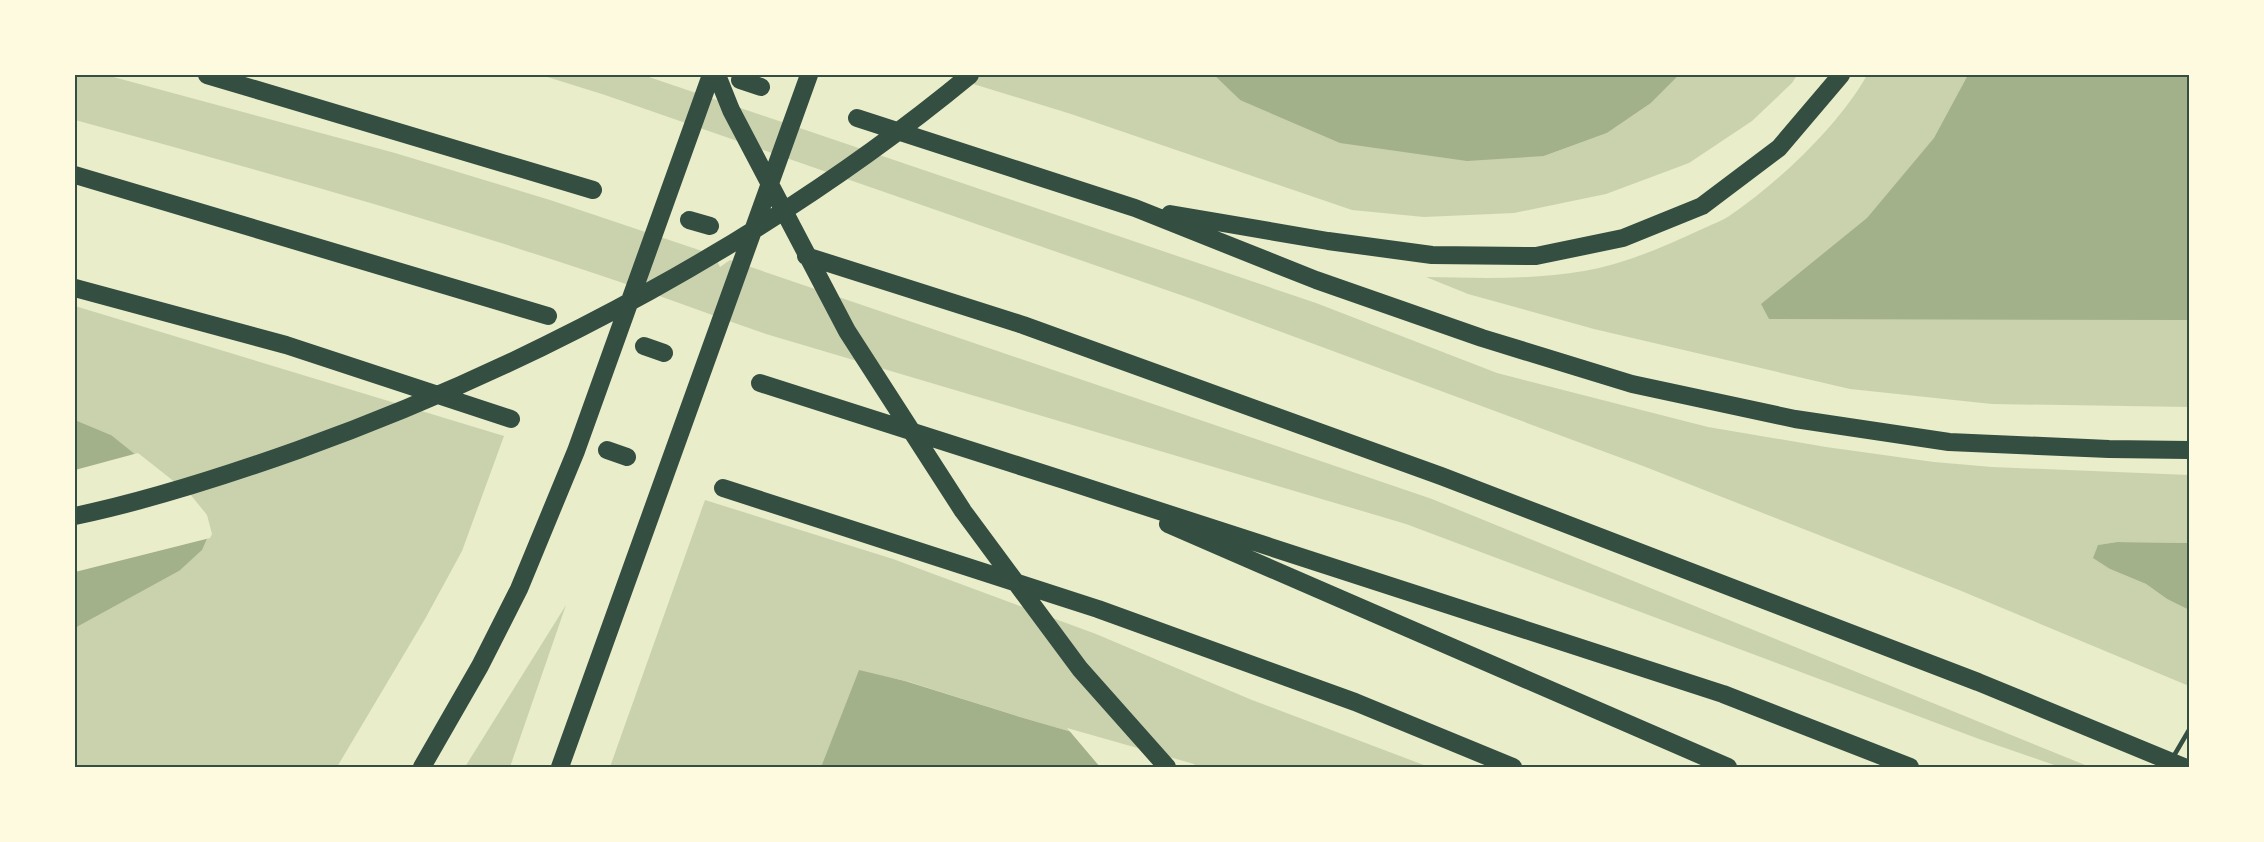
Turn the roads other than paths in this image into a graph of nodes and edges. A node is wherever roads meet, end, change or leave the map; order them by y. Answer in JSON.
{"nodes":[{"id":1,"x":207,"y":75,"type":"edge"},
{"id":2,"x":237,"y":75,"type":"edge"},
{"id":3,"x":711,"y":75,"type":"edge"},
{"id":4,"x":717,"y":75,"type":"edge"},
{"id":5,"x":809,"y":75,"type":"edge"},
{"id":6,"x":970,"y":75,"type":"edge"},
{"id":7,"x":1841,"y":75,"type":"edge"},
{"id":8,"x":740,"y":80,"type":"dead end"},
{"id":9,"x":761,"y":87,"type":"dead end"},
{"id":10,"x":267,"y":92,"type":"junction"},
{"id":11,"x":856,"y":118,"type":"dead end"},
{"id":12,"x":75,"y":175,"type":"edge"},
{"id":13,"x":593,"y":190,"type":"dead end"},
{"id":14,"x":1135,"y":208,"type":"junction"},
{"id":15,"x":689,"y":220,"type":"dead end"},
{"id":16,"x":710,"y":226,"type":"dead end"},
{"id":17,"x":806,"y":256,"type":"dead end"},
{"id":18,"x":75,"y":288,"type":"edge"},
{"id":19,"x":548,"y":316,"type":"dead end"},
{"id":20,"x":644,"y":346,"type":"dead end"},
{"id":21,"x":664,"y":353,"type":"dead end"},
{"id":22,"x":760,"y":383,"type":"dead end"},
{"id":23,"x":511,"y":419,"type":"dead end"},
{"id":24,"x":607,"y":450,"type":"dead end"},
{"id":25,"x":2189,"y":450,"type":"edge"},
{"id":26,"x":627,"y":457,"type":"dead end"},
{"id":27,"x":1067,"y":480,"type":"junction"},
{"id":28,"x":723,"y":488,"type":"dead end"},
{"id":29,"x":75,"y":516,"type":"edge"},
{"id":30,"x":2189,"y":730,"type":"edge"},
{"id":31,"x":2177,"y":764,"type":"edge"},
{"id":32,"x":422,"y":767,"type":"edge"},
{"id":33,"x":560,"y":767,"type":"edge"},
{"id":34,"x":1167,"y":767,"type":"edge"},
{"id":35,"x":1513,"y":767,"type":"edge"},
{"id":36,"x":1728,"y":767,"type":"edge"},
{"id":37,"x":1910,"y":767,"type":"edge"}],
"edges":[{"from":1,"to":10,"type":"highway"},
{"from":2,"to":10,"type":"highway"},
{"from":3,"to":32,"type":"highway"},
{"from":4,"to":34,"type":"highway"},
{"from":5,"to":33,"type":"highway"},
{"from":6,"to":29,"type":"highway"},
{"from":7,"to":14,"type":"highway"},
{"from":8,"to":9,"type":"highway"},
{"from":10,"to":13,"type":"highway"},
{"from":11,"to":14,"type":"highway"},
{"from":12,"to":19,"type":"highway"},
{"from":14,"to":25,"type":"highway"},
{"from":15,"to":16,"type":"highway"},
{"from":17,"to":31,"type":"highway"},
{"from":18,"to":23,"type":"highway"},
{"from":20,"to":21,"type":"highway"},
{"from":22,"to":27,"type":"highway"},
{"from":24,"to":26,"type":"highway"},
{"from":27,"to":36,"type":"highway"},
{"from":27,"to":37,"type":"highway"},
{"from":28,"to":35,"type":"highway"},
{"from":30,"to":31,"type":"lane"}]}
